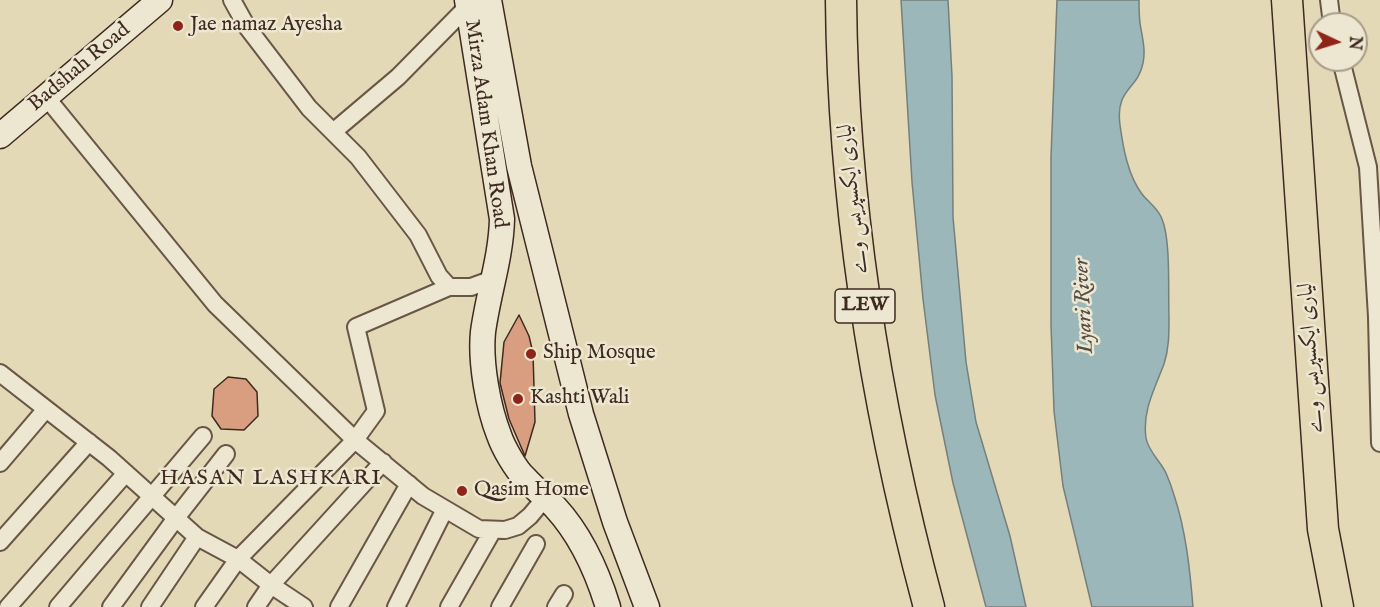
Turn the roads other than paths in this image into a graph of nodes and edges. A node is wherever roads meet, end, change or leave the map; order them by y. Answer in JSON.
{"nodes":[{"id":1,"x":160,"y":0,"type":"edge"},
{"id":2,"x":232,"y":0,"type":"edge"},
{"id":3,"x":841,"y":0,"type":"edge"},
{"id":4,"x":1287,"y":0,"type":"edge"},
{"id":5,"x":475,"y":2,"type":"edge"},
{"id":6,"x":1344,"y":72,"type":"edge"},
{"id":7,"x":46,"y":97,"type":"junction"},
{"id":8,"x":3,"y":127,"type":"edge"},
{"id":9,"x":333,"y":132,"type":"junction"},
{"id":10,"x":493,"y":279,"type":"junction"},
{"id":11,"x":449,"y":287,"type":"junction"},
{"id":12,"x":2,"y":380,"type":"edge"},
{"id":13,"x":46,"y":409,"type":"junction"},
{"id":14,"x":204,"y":436,"type":"dead end"},
{"id":15,"x":355,"y":440,"type":"junction"},
{"id":16,"x":89,"y":442,"type":"junction"},
{"id":17,"x":1380,"y":443,"type":"edge"},
{"id":18,"x":226,"y":454,"type":"dead end"},
{"id":19,"x":382,"y":462,"type":"junction"},
{"id":20,"x":0,"y":463,"type":"edge"},
{"id":21,"x":126,"y":473,"type":"junction"},
{"id":22,"x":409,"y":484,"type":"junction"},
{"id":23,"x":153,"y":497,"type":"junction"},
{"id":24,"x":545,"y":498,"type":"junction"},
{"id":25,"x":445,"y":509,"type":"junction"},
{"id":26,"x":176,"y":518,"type":"junction"},
{"id":27,"x":492,"y":530,"type":"junction"},
{"id":28,"x":197,"y":537,"type":"junction"},
{"id":29,"x":0,"y":542,"type":"edge"},
{"id":30,"x":536,"y":544,"type":"dead end"},
{"id":31,"x":238,"y":559,"type":"junction"},
{"id":32,"x":271,"y":585,"type":"junction"},
{"id":33,"x":8,"y":607,"type":"edge"},
{"id":34,"x":58,"y":607,"type":"edge"},
{"id":35,"x":111,"y":607,"type":"edge"},
{"id":36,"x":150,"y":607,"type":"edge"},
{"id":37,"x":204,"y":607,"type":"edge"},
{"id":38,"x":256,"y":607,"type":"edge"},
{"id":39,"x":304,"y":607,"type":"edge"},
{"id":40,"x":339,"y":607,"type":"edge"},
{"id":41,"x":396,"y":607,"type":"edge"},
{"id":42,"x":449,"y":607,"type":"edge"},
{"id":43,"x":500,"y":607,"type":"edge"},
{"id":44,"x":608,"y":607,"type":"edge"},
{"id":45,"x":647,"y":607,"type":"edge"},
{"id":46,"x":929,"y":607,"type":"edge"},
{"id":47,"x":1338,"y":607,"type":"edge"}],
"edges":[{"from":1,"to":7,"type":"main road","name":"Badshah Road"},
{"from":2,"to":9,"type":"street"},
{"from":3,"to":46,"type":"highway","name":"لیاری ایکسپریس وے","number":"LEW"},
{"from":4,"to":47,"type":"highway","name":"لیاری ایکسپریس وے"},
{"from":5,"to":9,"type":"street"},
{"from":5,"to":10,"type":"main road","name":"Mirza Adam Khan Road"},
{"from":5,"to":45,"type":"main road","name":"Mirza Adam Khan Road"},
{"from":6,"to":17,"type":"street"},
{"from":7,"to":8,"type":"main road","name":"Badshah Road"},
{"from":7,"to":15,"type":"street"},
{"from":9,"to":11,"type":"street"},
{"from":10,"to":11,"type":"street"},
{"from":10,"to":24,"type":"main road","name":"Mirza Adam Khan Road"},
{"from":11,"to":15,"type":"street"},
{"from":12,"to":13,"type":"street"},
{"from":13,"to":16,"type":"street"},
{"from":13,"to":20,"type":"street"},
{"from":14,"to":23,"type":"street"},
{"from":15,"to":19,"type":"street"},
{"from":15,"to":31,"type":"street"},
{"from":16,"to":21,"type":"street"},
{"from":16,"to":29,"type":"street"},
{"from":18,"to":26,"type":"street"},
{"from":19,"to":22,"type":"street"},
{"from":19,"to":32,"type":"street"},
{"from":21,"to":23,"type":"street"},
{"from":21,"to":33,"type":"street"},
{"from":22,"to":25,"type":"street"},
{"from":22,"to":40,"type":"street"},
{"from":23,"to":26,"type":"street"},
{"from":23,"to":34,"type":"street"},
{"from":24,"to":27,"type":"street"},
{"from":24,"to":44,"type":"main road","name":"Mirza Adam Khan Road"},
{"from":25,"to":27,"type":"street"},
{"from":25,"to":41,"type":"street"},
{"from":26,"to":28,"type":"street"},
{"from":26,"to":35,"type":"street"},
{"from":27,"to":42,"type":"street"},
{"from":28,"to":31,"type":"street"},
{"from":28,"to":36,"type":"street"},
{"from":30,"to":43,"type":"street"},
{"from":31,"to":32,"type":"street"},
{"from":31,"to":37,"type":"street"},
{"from":32,"to":38,"type":"street"},
{"from":32,"to":39,"type":"street"}]}
